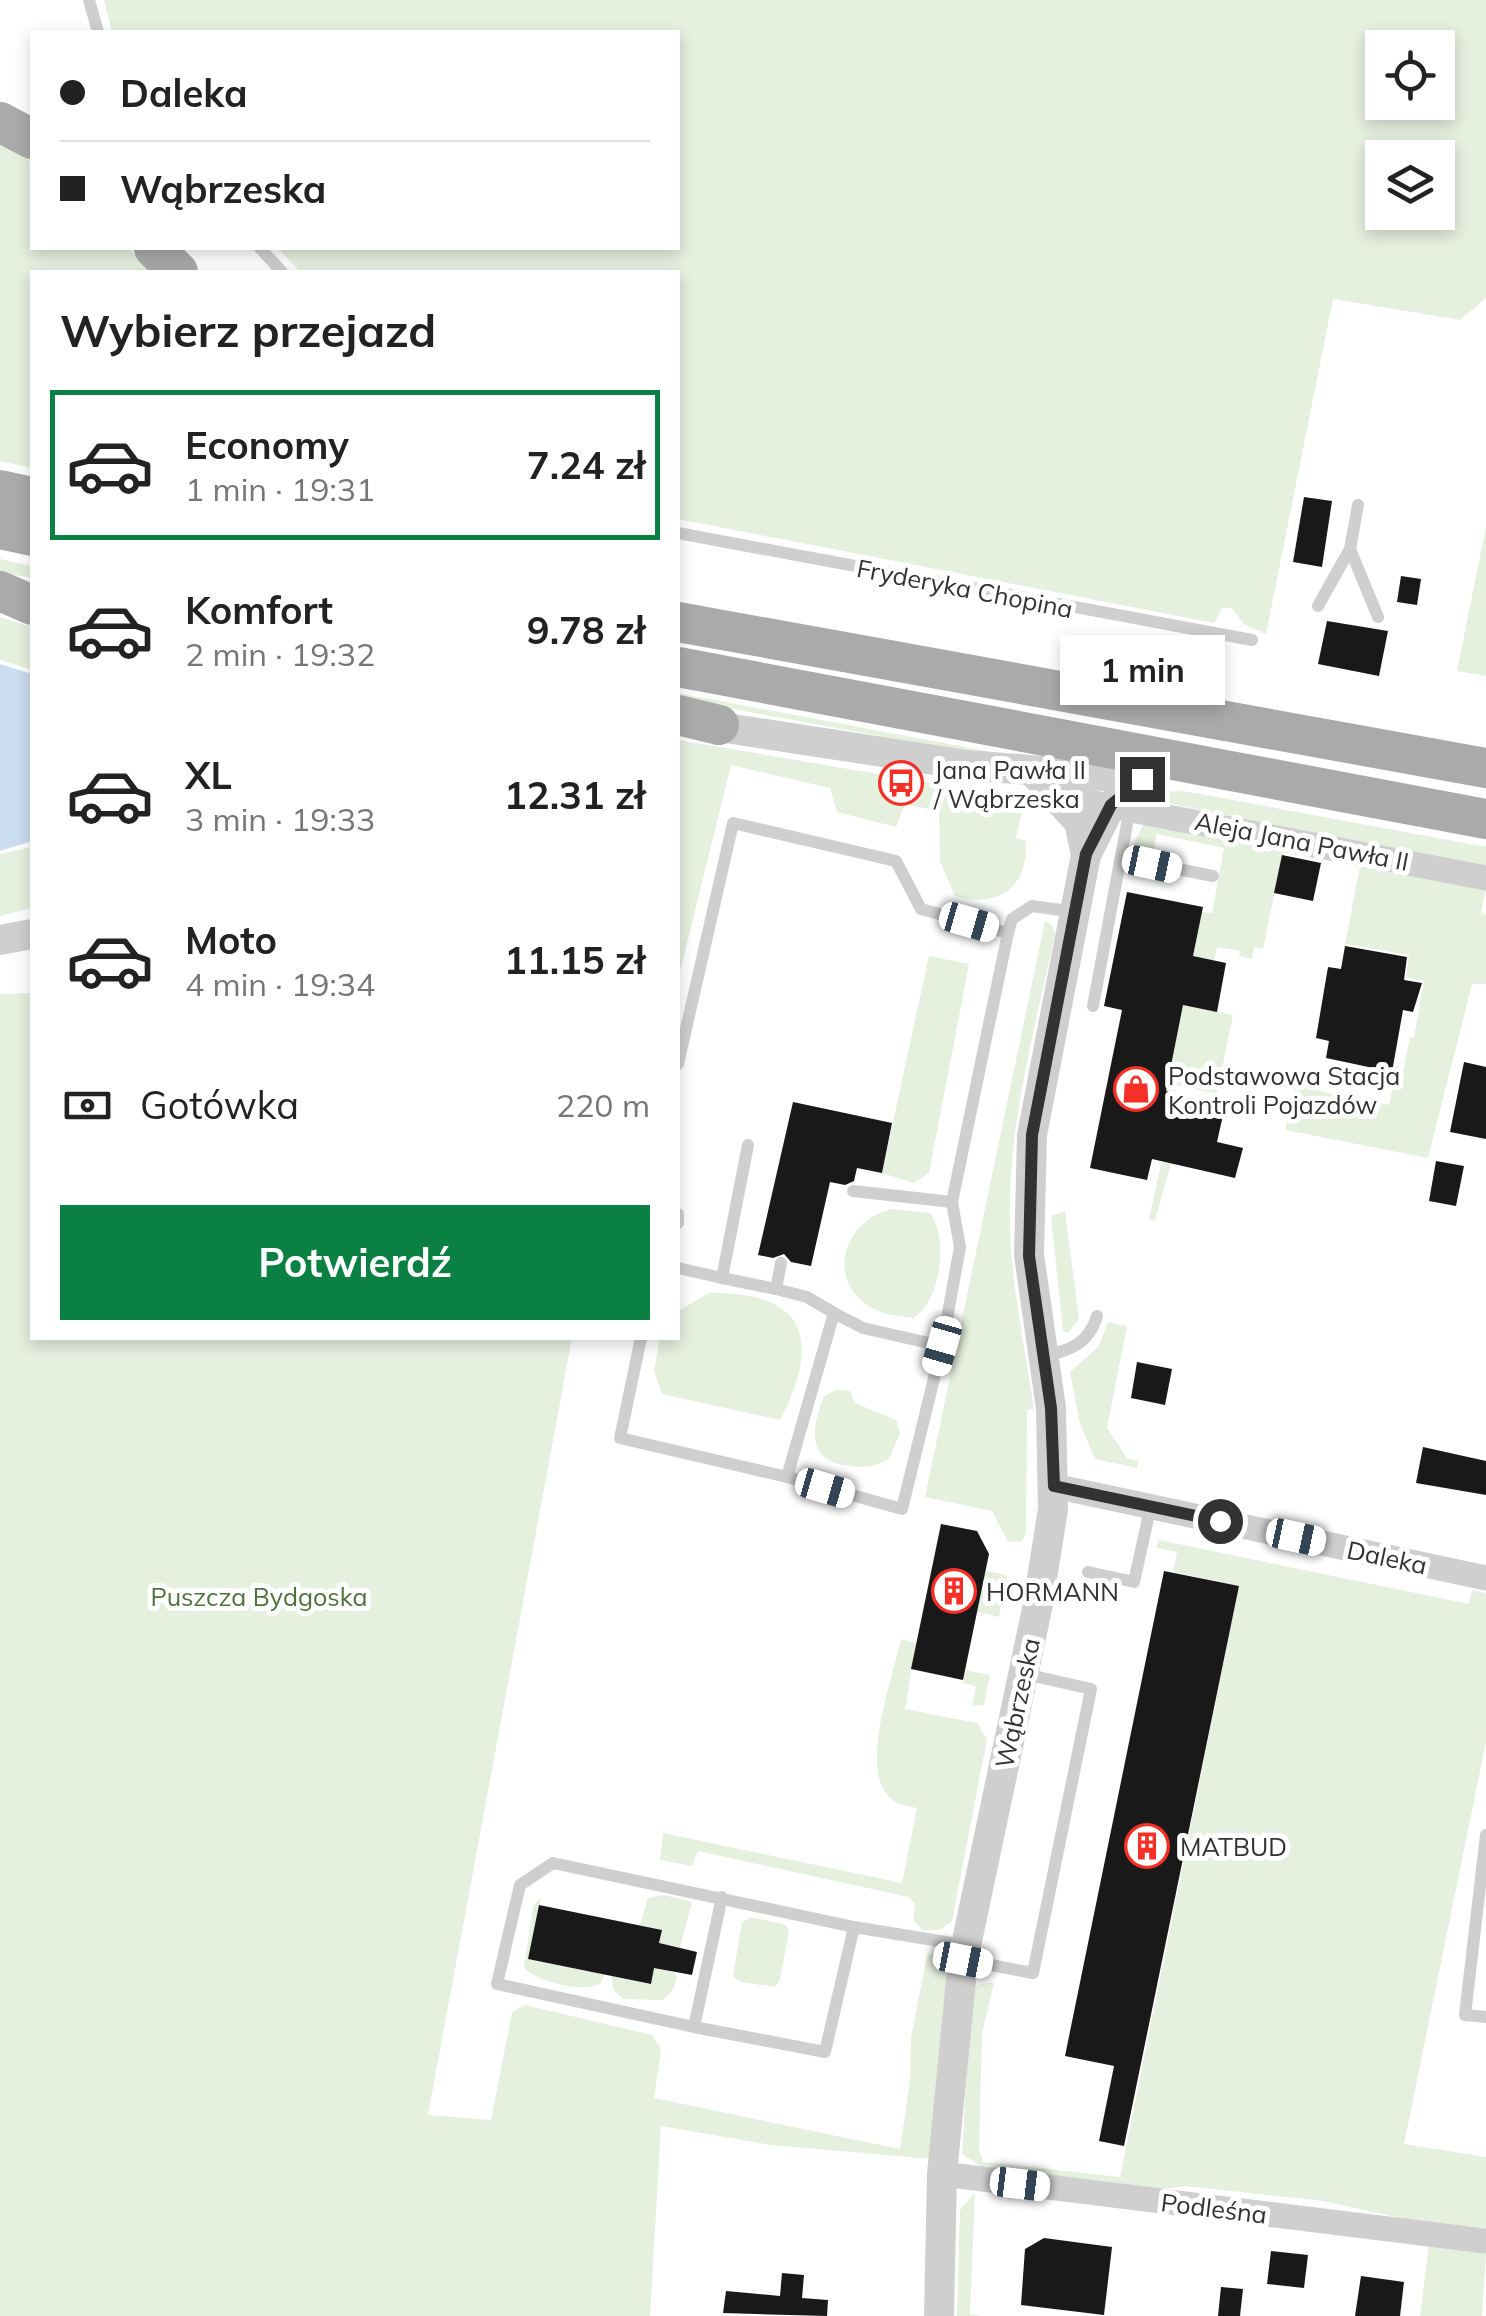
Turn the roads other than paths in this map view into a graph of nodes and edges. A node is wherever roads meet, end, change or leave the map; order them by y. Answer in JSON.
{"nodes":[{"id":1,"x":89,"y":0,"type":"edge"},
{"id":2,"x":97,"y":30,"type":"edge"},
{"id":3,"x":0,"y":122,"type":"edge"},
{"id":4,"x":30,"y":138,"type":"edge"},
{"id":5,"x":156,"y":250,"type":"edge"},
{"id":6,"x":262,"y":250,"type":"edge"},
{"id":7,"x":176,"y":270,"type":"edge"},
{"id":8,"x":280,"y":270,"type":"edge"},
{"id":9,"x":0,"y":490,"type":"edge"},
{"id":10,"x":30,"y":497,"type":"edge"},
{"id":11,"x":1358,"y":505,"type":"dead end"},
{"id":12,"x":0,"y":529,"type":"edge"},
{"id":13,"x":680,"y":534,"type":"edge"},
{"id":14,"x":30,"y":536,"type":"edge"},
{"id":15,"x":1350,"y":548,"type":"junction"},
{"id":16,"x":0,"y":590,"type":"edge"},
{"id":17,"x":30,"y":593,"type":"edge"},
{"id":18,"x":30,"y":604,"type":"edge"},
{"id":19,"x":1318,"y":606,"type":"dead end"},
{"id":20,"x":680,"y":615,"type":"edge"},
{"id":21,"x":1378,"y":617,"type":"dead end"},
{"id":22,"x":680,"y":622,"type":"edge"},
{"id":23,"x":723,"y":630,"type":"junction"},
{"id":24,"x":1252,"y":640,"type":"dead end"},
{"id":25,"x":680,"y":667,"type":"edge"},
{"id":26,"x":680,"y":719,"type":"edge"},
{"id":27,"x":719,"y":725,"type":"joint"},
{"id":28,"x":1486,"y":768,"type":"edge"},
{"id":29,"x":1033,"y":772,"type":"junction"},
{"id":30,"x":1255,"y":776,"type":"junction"},
{"id":31,"x":1424,"y":787,"type":"junction"},
{"id":32,"x":1058,"y":796,"type":"junction"},
{"id":33,"x":1128,"y":797,"type":"junction"},
{"id":34,"x":1486,"y":819,"type":"edge"},
{"id":35,"x":1086,"y":854,"type":"junction"},
{"id":36,"x":1121,"y":858,"type":"junction"},
{"id":37,"x":1212,"y":876,"type":"dead end"},
{"id":38,"x":1486,"y":878,"type":"edge"},
{"id":39,"x":1076,"y":912,"type":"junction"},
{"id":40,"x":1008,"y":933,"type":"junction"},
{"id":41,"x":30,"y":934,"type":"edge"},
{"id":42,"x":0,"y":940,"type":"edge"},
{"id":43,"x":1093,"y":1006,"type":"dead end"},
{"id":44,"x":680,"y":1055,"type":"edge"},
{"id":45,"x":748,"y":1145,"type":"dead end"},
{"id":46,"x":853,"y":1191,"type":"dead end"},
{"id":47,"x":952,"y":1202,"type":"junction"},
{"id":48,"x":781,"y":1263,"type":"dead end"},
{"id":49,"x":680,"y":1268,"type":"edge"},
{"id":50,"x":722,"y":1278,"type":"junction"},
{"id":51,"x":776,"y":1289,"type":"junction"},
{"id":52,"x":834,"y":1313,"type":"junction"},
{"id":53,"x":1097,"y":1316,"type":"dead end"},
{"id":54,"x":642,"y":1340,"type":"edge"},
{"id":55,"x":942,"y":1346,"type":"junction"},
{"id":56,"x":1043,"y":1356,"type":"junction"},
{"id":57,"x":787,"y":1477,"type":"junction"},
{"id":58,"x":1054,"y":1486,"type":"junction"},
{"id":59,"x":1151,"y":1505,"type":"junction"},
{"id":60,"x":1088,"y":1572,"type":"dead end"},
{"id":61,"x":1486,"y":1578,"type":"edge"},
{"id":62,"x":1023,"y":1674,"type":"junction"},
{"id":63,"x":1486,"y":1835,"type":"edge"},
{"id":64,"x":722,"y":1896,"type":"junction"},
{"id":65,"x":854,"y":1927,"type":"junction"},
{"id":66,"x":965,"y":1953,"type":"junction"},
{"id":67,"x":1486,"y":2017,"type":"edge"},
{"id":68,"x":694,"y":2027,"type":"junction"},
{"id":69,"x":942,"y":2174,"type":"junction"},
{"id":70,"x":1486,"y":2241,"type":"edge"},
{"id":71,"x":938,"y":2316,"type":"edge"}],
"edges":[{"from":1,"to":2,"type":"lane"},
{"from":3,"to":4,"type":"main road"},
{"from":5,"to":7,"type":"main road"},
{"from":6,"to":8,"type":"lane"},
{"from":9,"to":10,"type":"main road"},
{"from":11,"to":15,"type":"lane"},
{"from":12,"to":14,"type":"main road"},
{"from":13,"to":24,"type":"lane","name":"Fryderyka Chopina"},
{"from":15,"to":19,"type":"lane"},
{"from":15,"to":21,"type":"lane"},
{"from":16,"to":17,"type":"main road"},
{"from":16,"to":18,"type":"main road"},
{"from":20,"to":23,"type":"main road"},
{"from":22,"to":23,"type":"main road"},
{"from":23,"to":31,"type":"main road"},
{"from":25,"to":30,"type":"main road"},
{"from":26,"to":27,"type":"main road"},
{"from":27,"to":29,"type":"street"},
{"from":28,"to":31,"type":"main road"},
{"from":29,"to":32,"type":"street"},
{"from":29,"to":33,"type":"street"},
{"from":30,"to":31,"type":"main road"},
{"from":30,"to":33,"type":"main road"},
{"from":31,"to":34,"type":"main road"},
{"from":32,"to":33,"type":"street","name":"Aleja Jana Pawła II"},
{"from":32,"to":35,"type":"street"},
{"from":33,"to":35,"type":"street","name":"Wąbrzeska"},
{"from":33,"to":36,"type":"lane"},
{"from":33,"to":38,"type":"street","name":"Aleja Jana Pawła II"},
{"from":35,"to":39,"type":"street","name":"Wąbrzeska"},
{"from":36,"to":37,"type":"lane"},
{"from":36,"to":43,"type":"lane"},
{"from":39,"to":40,"type":"lane"},
{"from":39,"to":56,"type":"street","name":"Wąbrzeska"},
{"from":40,"to":44,"type":"lane"},
{"from":40,"to":47,"type":"lane"},
{"from":41,"to":42,"type":"street"},
{"from":45,"to":50,"type":"lane"},
{"from":46,"to":47,"type":"lane"},
{"from":47,"to":55,"type":"lane"},
{"from":48,"to":51,"type":"lane"},
{"from":49,"to":50,"type":"lane"},
{"from":50,"to":51,"type":"lane"},
{"from":51,"to":52,"type":"lane"},
{"from":52,"to":55,"type":"lane"},
{"from":52,"to":57,"type":"lane"},
{"from":53,"to":56,"type":"lane"},
{"from":54,"to":57,"type":"lane"},
{"from":55,"to":57,"type":"lane"},
{"from":56,"to":58,"type":"street","name":"Wąbrzeska"},
{"from":58,"to":59,"type":"street","name":"Daleka"},
{"from":58,"to":62,"type":"street","name":"Wąbrzeska"},
{"from":59,"to":60,"type":"lane"},
{"from":59,"to":61,"type":"street","name":"Daleka"},
{"from":62,"to":66,"type":"street","name":"Wąbrzeska"},
{"from":62,"to":66,"type":"lane"},
{"from":63,"to":67,"type":"lane"},
{"from":64,"to":65,"type":"lane"},
{"from":64,"to":68,"type":"lane"},
{"from":64,"to":68,"type":"lane"},
{"from":65,"to":66,"type":"lane"},
{"from":65,"to":68,"type":"lane"},
{"from":66,"to":69,"type":"street","name":"Wąbrzeska"},
{"from":69,"to":70,"type":"street","name":"Podleśna"},
{"from":69,"to":71,"type":"street","name":"Wąbrzeska"}]}
